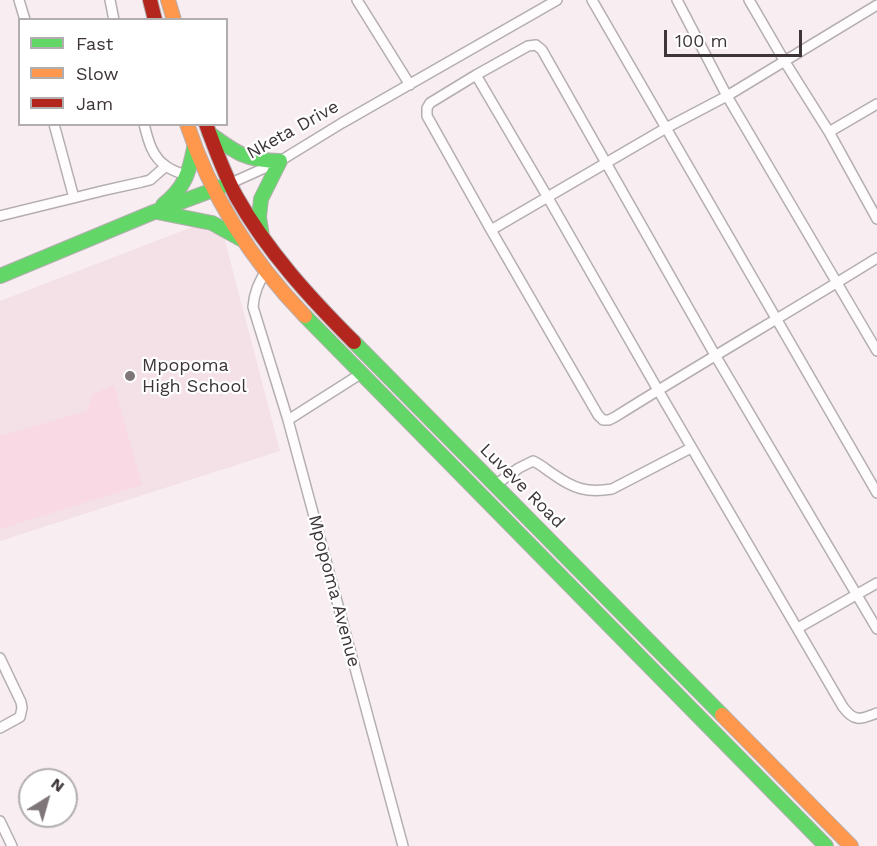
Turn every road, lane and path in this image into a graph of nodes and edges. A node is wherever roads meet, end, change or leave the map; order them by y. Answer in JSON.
{"nodes":[{"id":1,"x":20,"y":0,"type":"edge"},
{"id":2,"x":110,"y":0,"type":"edge"},
{"id":3,"x":150,"y":0,"type":"edge"},
{"id":4,"x":168,"y":0,"type":"edge"},
{"id":5,"x":357,"y":0,"type":"edge"},
{"id":6,"x":557,"y":0,"type":"edge"},
{"id":7,"x":592,"y":0,"type":"edge"},
{"id":8,"x":677,"y":0,"type":"edge"},
{"id":9,"x":751,"y":1,"type":"edge"},
{"id":10,"x":877,"y":5,"type":"edge"},
{"id":11,"x":24,"y":18,"type":"edge"},
{"id":12,"x":114,"y":18,"type":"edge"},
{"id":13,"x":154,"y":18,"type":"edge"},
{"id":14,"x":173,"y":18,"type":"edge"},
{"id":15,"x":785,"y":62,"type":"junction"},
{"id":16,"x":476,"y":75,"type":"junction"},
{"id":17,"x":410,"y":85,"type":"junction"},
{"id":18,"x":727,"y":96,"type":"junction"},
{"id":19,"x":877,"y":104,"type":"edge"},
{"id":20,"x":55,"y":126,"type":"edge"},
{"id":21,"x":145,"y":126,"type":"edge"},
{"id":22,"x":188,"y":126,"type":"edge"},
{"id":23,"x":207,"y":128,"type":"edge"},
{"id":24,"x":666,"y":128,"type":"junction"},
{"id":25,"x":829,"y":132,"type":"junction"},
{"id":26,"x":195,"y":148,"type":"junction"},
{"id":27,"x":280,"y":161,"type":"junction"},
{"id":28,"x":606,"y":162,"type":"junction"},
{"id":29,"x":166,"y":166,"type":"junction"},
{"id":30,"x":188,"y":176,"type":"junction"},
{"id":31,"x":229,"y":184,"type":"junction"},
{"id":32,"x":213,"y":190,"type":"junction"},
{"id":33,"x":547,"y":196,"type":"junction"},
{"id":34,"x":74,"y":198,"type":"junction"},
{"id":35,"x":154,"y":212,"type":"junction"},
{"id":36,"x":0,"y":216,"type":"edge"},
{"id":37,"x":877,"y":219,"type":"edge"},
{"id":38,"x":491,"y":230,"type":"junction"},
{"id":39,"x":243,"y":240,"type":"junction"},
{"id":40,"x":263,"y":241,"type":"junction"},
{"id":41,"x":877,"y":258,"type":"edge"},
{"id":42,"x":266,"y":270,"type":"junction"},
{"id":43,"x":0,"y":276,"type":"edge"},
{"id":44,"x":836,"y":284,"type":"junction"},
{"id":45,"x":777,"y":320,"type":"junction"},
{"id":46,"x":877,"y":351,"type":"edge"},
{"id":47,"x":715,"y":356,"type":"junction"},
{"id":48,"x":362,"y":373,"type":"junction"},
{"id":49,"x":658,"y":390,"type":"junction"},
{"id":50,"x":288,"y":420,"type":"junction"},
{"id":51,"x":691,"y":448,"type":"junction"},
{"id":52,"x":495,"y":485,"type":"junction"},
{"id":53,"x":877,"y":493,"type":"edge"},
{"id":54,"x":877,"y":583,"type":"edge"},
{"id":55,"x":856,"y":596,"type":"junction"},
{"id":56,"x":798,"y":628,"type":"junction"},
{"id":57,"x":877,"y":629,"type":"edge"},
{"id":58,"x":0,"y":658,"type":"edge"},
{"id":59,"x":877,"y":712,"type":"edge"},
{"id":60,"x":0,"y":728,"type":"edge"},
{"id":61,"x":0,"y":821,"type":"edge"},
{"id":62,"x":12,"y":846,"type":"edge"},
{"id":63,"x":403,"y":846,"type":"edge"},
{"id":64,"x":826,"y":846,"type":"edge"},
{"id":65,"x":851,"y":846,"type":"edge"}],
"edges":[{"from":1,"to":11,"type":"street"},
{"from":2,"to":12,"type":"street"},
{"from":3,"to":13,"type":"street"},
{"from":4,"to":14,"type":"street"},
{"from":5,"to":17,"type":"street"},
{"from":6,"to":17,"type":"street","name":"Nketa Drive"},
{"from":7,"to":24,"type":"street"},
{"from":8,"to":18,"type":"street"},
{"from":9,"to":15,"type":"street"},
{"from":10,"to":15,"type":"street"},
{"from":15,"to":18,"type":"street"},
{"from":15,"to":25,"type":"street"},
{"from":16,"to":28,"type":"street"},
{"from":16,"to":33,"type":"street"},
{"from":16,"to":38,"type":"street"},
{"from":17,"to":27,"type":"street","name":"Nketa Drive"},
{"from":18,"to":24,"type":"street"},
{"from":18,"to":44,"type":"street"},
{"from":19,"to":25,"type":"street"},
{"from":20,"to":34,"type":"street"},
{"from":21,"to":29,"type":"street"},
{"from":22,"to":26,"type":"street","name":"Luveve Road"},
{"from":23,"to":27,"type":"street"},
{"from":23,"to":31,"type":"street","name":"Luveve Road"},
{"from":24,"to":28,"type":"street"},
{"from":24,"to":45,"type":"street"},
{"from":25,"to":37,"type":"street"},
{"from":26,"to":30,"type":"street"},
{"from":26,"to":32,"type":"street","name":"Luveve Road"},
{"from":27,"to":31,"type":"street","name":"Nketa Drive"},
{"from":27,"to":40,"type":"street"},
{"from":28,"to":33,"type":"street"},
{"from":28,"to":47,"type":"street"},
{"from":29,"to":30,"type":"street"},
{"from":29,"to":34,"type":"street"},
{"from":30,"to":35,"type":"street"},
{"from":31,"to":32,"type":"street","name":"Nketa Drive"},
{"from":31,"to":40,"type":"street","name":"Luveve Road"},
{"from":32,"to":35,"type":"street","name":"Nketa Drive"},
{"from":32,"to":39,"type":"street","name":"Luveve Road"},
{"from":33,"to":38,"type":"street"},
{"from":33,"to":49,"type":"street"},
{"from":34,"to":36,"type":"street"},
{"from":35,"to":39,"type":"street"},
{"from":35,"to":43,"type":"street","name":"Nketa Drive"},
{"from":38,"to":49,"type":"street"},
{"from":39,"to":42,"type":"street","name":"Luveve Road"},
{"from":40,"to":52,"type":"street","name":"Luveve Road"},
{"from":41,"to":44,"type":"street"},
{"from":42,"to":48,"type":"street","name":"Luveve Road"},
{"from":42,"to":50,"type":"street","name":"Mpopoma Avenue"},
{"from":44,"to":45,"type":"street"},
{"from":44,"to":46,"type":"street"},
{"from":45,"to":47,"type":"street"},
{"from":45,"to":53,"type":"street"},
{"from":47,"to":49,"type":"street"},
{"from":47,"to":55,"type":"street"},
{"from":48,"to":50,"type":"street"},
{"from":48,"to":64,"type":"street","name":"Luveve Road"},
{"from":49,"to":51,"type":"street"},
{"from":50,"to":63,"type":"street","name":"Mpopoma Avenue"},
{"from":51,"to":52,"type":"street"},
{"from":51,"to":56,"type":"street"},
{"from":52,"to":65,"type":"street","name":"Luveve Road"},
{"from":54,"to":55,"type":"street"},
{"from":55,"to":56,"type":"street"},
{"from":55,"to":57,"type":"street"},
{"from":56,"to":59,"type":"street"},
{"from":58,"to":60,"type":"street"},
{"from":61,"to":62,"type":"street"}]}
